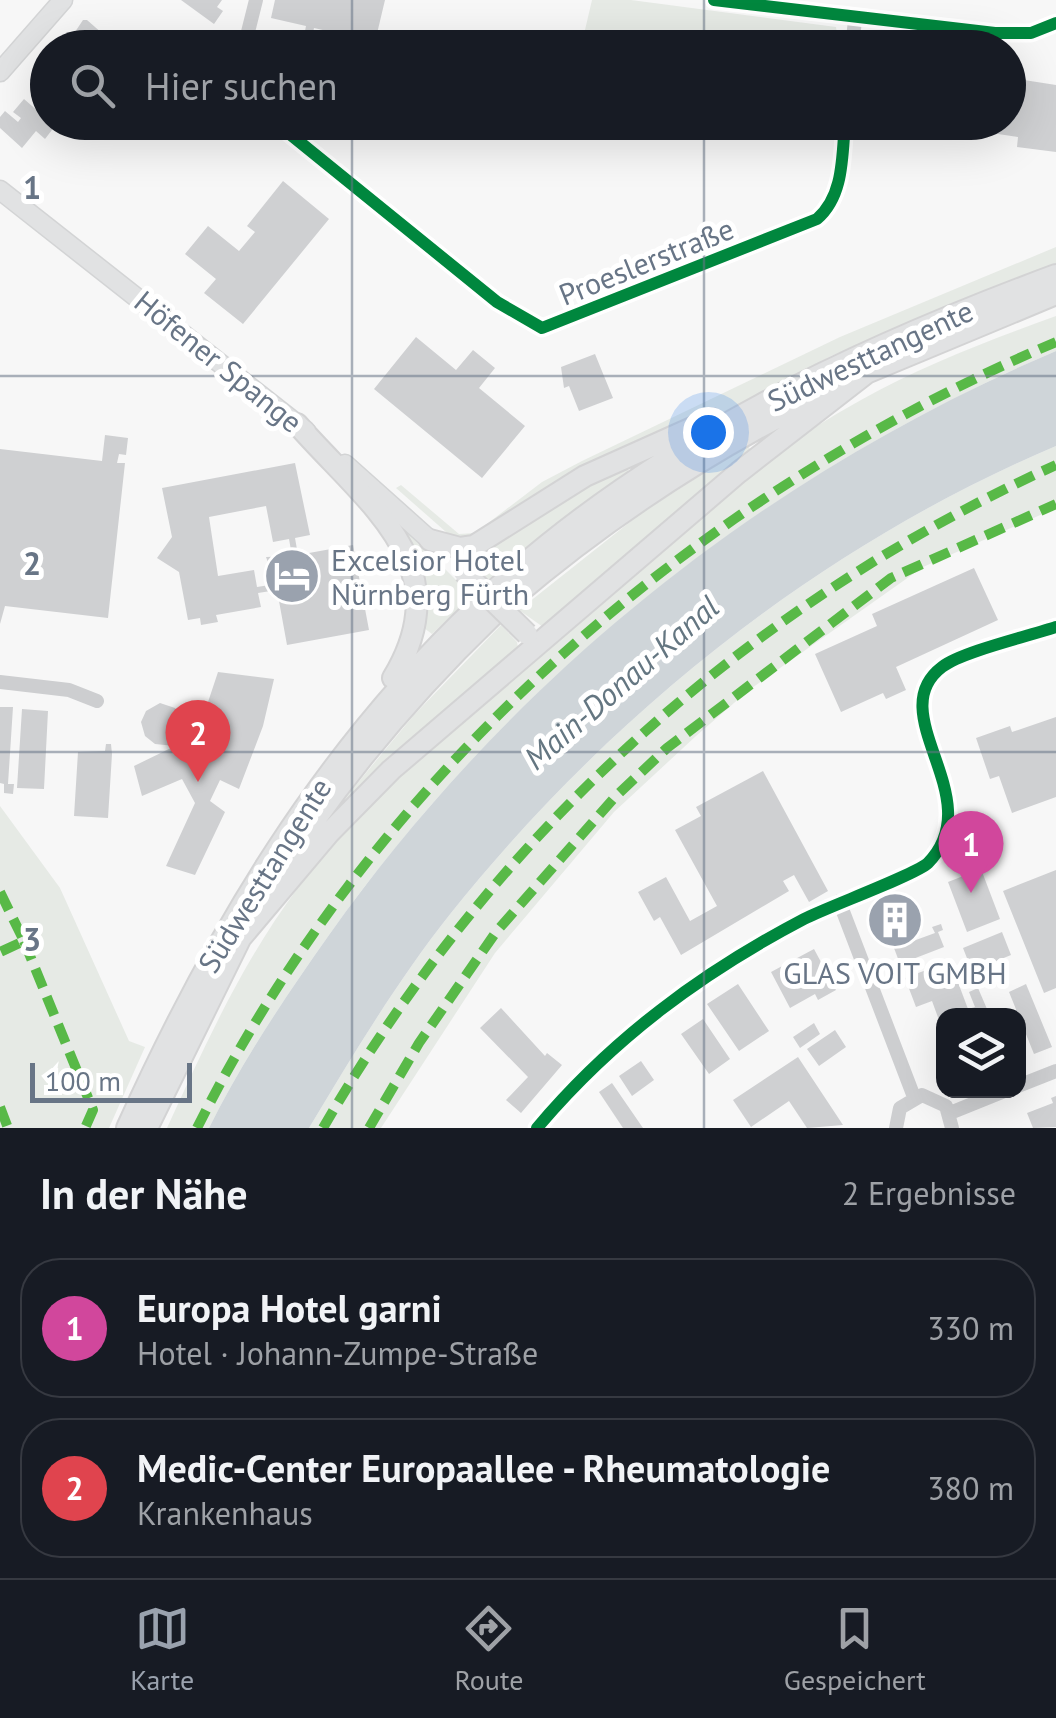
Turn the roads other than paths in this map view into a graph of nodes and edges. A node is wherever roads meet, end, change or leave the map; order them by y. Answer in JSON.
{"nodes":[{"id":1,"x":63,"y":0,"type":"edge"},
{"id":2,"x":256,"y":0,"type":"edge"},
{"id":3,"x":714,"y":0,"type":"edge"},
{"id":4,"x":855,"y":20,"type":"junction"},
{"id":5,"x":1056,"y":23,"type":"edge"},
{"id":6,"x":37,"y":30,"type":"edge"},
{"id":7,"x":248,"y":30,"type":"edge"},
{"id":8,"x":854,"y":30,"type":"edge"},
{"id":9,"x":967,"y":30,"type":"edge"},
{"id":10,"x":1026,"y":33,"type":"edge"},
{"id":11,"x":30,"y":38,"type":"edge"},
{"id":12,"x":0,"y":72,"type":"edge"},
{"id":13,"x":297,"y":140,"type":"edge"},
{"id":14,"x":843,"y":140,"type":"edge"},
{"id":15,"x":0,"y":190,"type":"edge"},
{"id":16,"x":1056,"y":275,"type":"edge"},
{"id":17,"x":1056,"y":294,"type":"edge"},
{"id":18,"x":869,"y":372,"type":"junction"},
{"id":19,"x":770,"y":399,"type":"junction"},
{"id":20,"x":297,"y":424,"type":"junction"},
{"id":21,"x":430,"y":540,"type":"junction"},
{"id":22,"x":1056,"y":627,"type":"edge"},
{"id":23,"x":532,"y":640,"type":"junction"},
{"id":24,"x":0,"y":682,"type":"edge"},
{"id":25,"x":96,"y":701,"type":"dead end"},
{"id":26,"x":382,"y":704,"type":"junction"},
{"id":27,"x":838,"y":901,"type":"junction"},
{"id":28,"x":238,"y":941,"type":"junction"},
{"id":29,"x":204,"y":988,"type":"junction"},
{"id":30,"x":1056,"y":1071,"type":"edge"},
{"id":31,"x":1026,"y":1083,"type":"edge"},
{"id":32,"x":914,"y":1097,"type":"junction"},
{"id":33,"x":993,"y":1098,"type":"edge"},
{"id":34,"x":951,"y":1121,"type":"edge"},
{"id":35,"x":128,"y":1128,"type":"edge"},
{"id":36,"x":147,"y":1128,"type":"edge"},
{"id":37,"x":537,"y":1128,"type":"edge"},
{"id":38,"x":896,"y":1128,"type":"edge"}],
"edges":[{"from":1,"to":6,"type":"main road"},
{"from":2,"to":7,"type":"street"},
{"from":3,"to":4,"type":"street"},
{"from":4,"to":8,"type":"street"},
{"from":4,"to":9,"type":"street"},
{"from":5,"to":10,"type":"street"},
{"from":11,"to":12,"type":"main road"},
{"from":13,"to":14,"type":"street","name":"Proeslerstraße"},
{"from":15,"to":20,"type":"main road","name":"Höfener Spange"},
{"from":16,"to":19,"type":"highway","name":"Südwesttangente"},
{"from":17,"to":18,"type":"highway","name":"Südwesttangente"},
{"from":18,"to":19,"type":"highway","name":"Südwesttangente"},
{"from":18,"to":23,"type":"highway"},
{"from":19,"to":21,"type":"highway"},
{"from":20,"to":21,"type":"main road","name":"Höfener Spange"},
{"from":20,"to":26,"type":"highway"},
{"from":21,"to":23,"type":"highway","bridge":true},
{"from":22,"to":27,"type":"street"},
{"from":23,"to":28,"type":"highway"},
{"from":24,"to":25,"type":"street"},
{"from":26,"to":28,"type":"highway","name":"Südwesttangente"},
{"from":26,"to":29,"type":"highway","name":"Südwesttangente"},
{"from":27,"to":32,"type":"street"},
{"from":27,"to":37,"type":"street"},
{"from":28,"to":29,"type":"highway","name":"Südwesttangente"},
{"from":29,"to":35,"type":"highway","name":"Südwesttangente"},
{"from":29,"to":36,"type":"highway","name":"Südwesttangente"},
{"from":30,"to":31,"type":"street"},
{"from":32,"to":34,"type":"street"},
{"from":32,"to":38,"type":"street"},
{"from":33,"to":34,"type":"street"}]}
